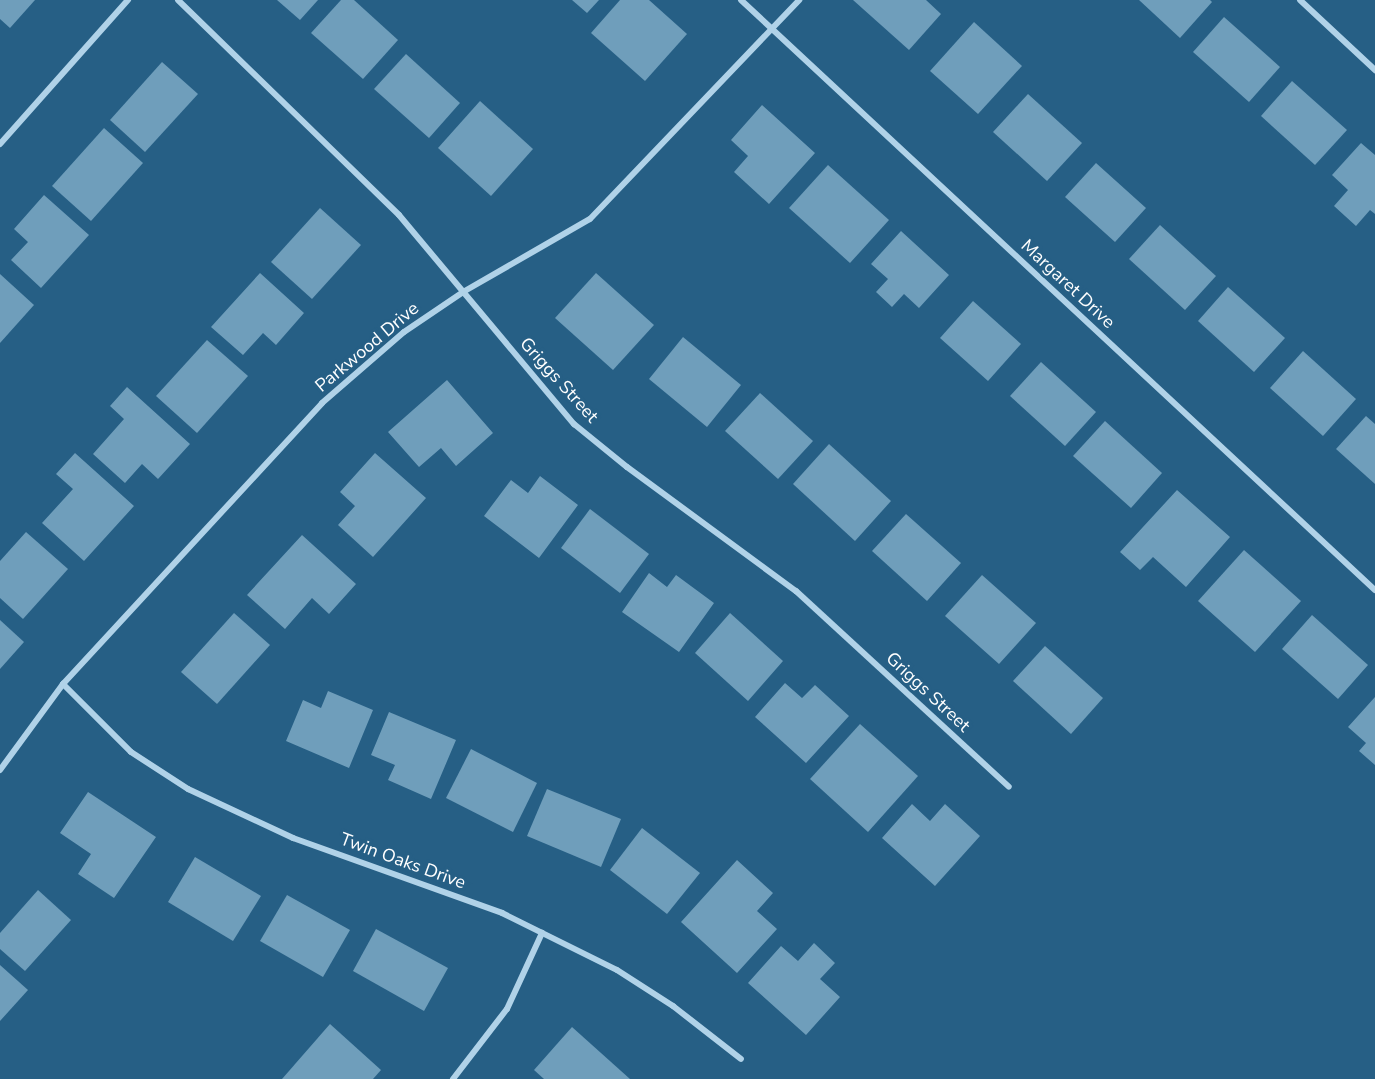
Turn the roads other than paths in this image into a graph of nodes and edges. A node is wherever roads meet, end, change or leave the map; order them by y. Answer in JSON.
{"nodes":[{"id":1,"x":128,"y":0,"type":"edge"},
{"id":2,"x":178,"y":0,"type":"edge"},
{"id":3,"x":741,"y":0,"type":"edge"},
{"id":4,"x":799,"y":0,"type":"edge"},
{"id":5,"x":1300,"y":0,"type":"edge"},
{"id":6,"x":772,"y":29,"type":"junction"},
{"id":7,"x":1375,"y":70,"type":"edge"},
{"id":8,"x":0,"y":144,"type":"edge"},
{"id":9,"x":463,"y":292,"type":"junction"},
{"id":10,"x":1375,"y":591,"type":"edge"},
{"id":11,"x":63,"y":684,"type":"junction"},
{"id":12,"x":0,"y":770,"type":"edge"},
{"id":13,"x":1009,"y":788,"type":"dead end"},
{"id":14,"x":542,"y":933,"type":"junction"},
{"id":15,"x":741,"y":1059,"type":"dead end"},
{"id":16,"x":453,"y":1079,"type":"edge"}],
"edges":[{"from":1,"to":8,"type":"street"},
{"from":2,"to":9,"type":"street","name":"Griggs Street"},
{"from":3,"to":6,"type":"street","name":"Margaret Drive"},
{"from":4,"to":6,"type":"street","name":"Parkwood Drive"},
{"from":5,"to":7,"type":"street"},
{"from":6,"to":9,"type":"street","name":"Parkwood Drive"},
{"from":6,"to":10,"type":"street","name":"Margaret Drive"},
{"from":9,"to":11,"type":"street","name":"Parkwood Drive"},
{"from":9,"to":13,"type":"street","name":"Griggs Street"},
{"from":11,"to":12,"type":"street","name":"Parkwood Drive"},
{"from":11,"to":14,"type":"street","name":"Twin Oaks Drive"},
{"from":14,"to":15,"type":"street","name":"Twin Oaks Drive"},
{"from":14,"to":16,"type":"street"}]}
